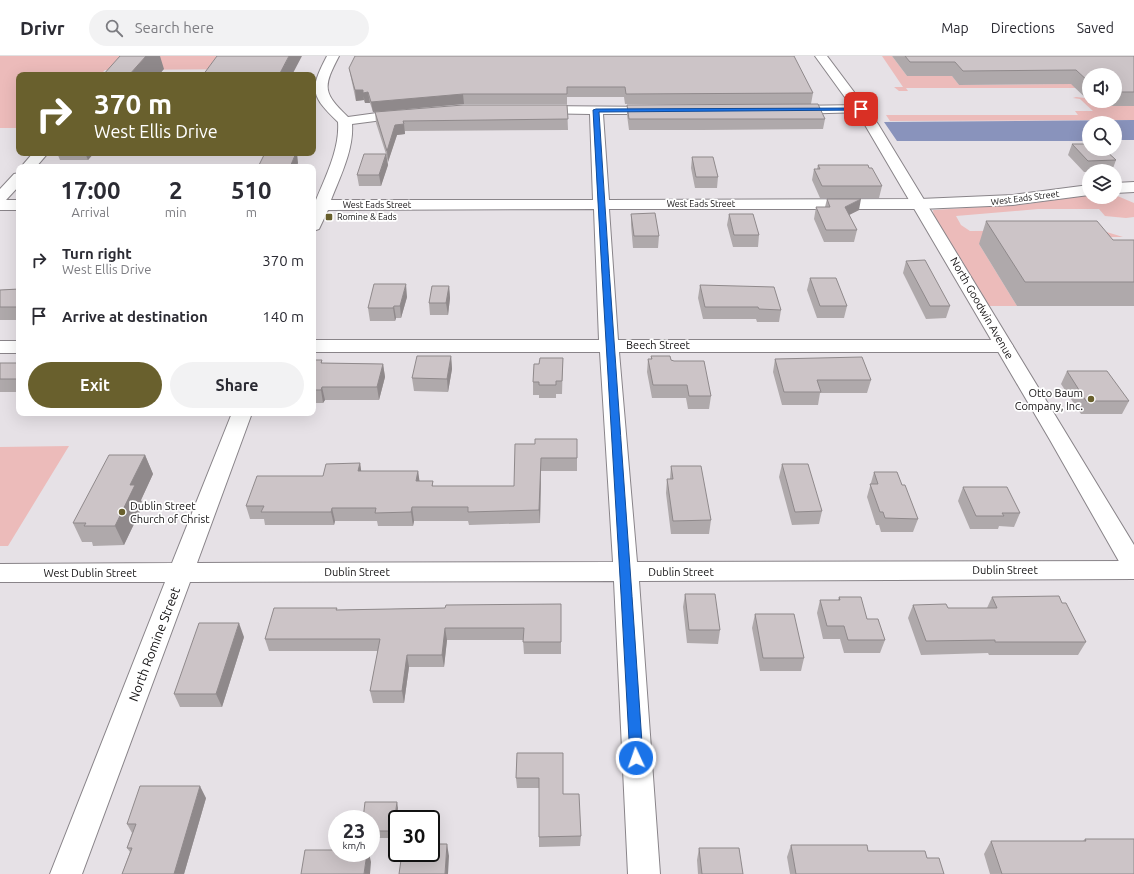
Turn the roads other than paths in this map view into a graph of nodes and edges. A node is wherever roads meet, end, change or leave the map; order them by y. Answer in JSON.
{"nodes":[{"id":1,"x":333,"y":56,"type":"edge"},
{"id":2,"x":821,"y":56,"type":"edge"},
{"id":3,"x":861,"y":109,"type":"junction"},
{"id":4,"x":527,"y":110,"type":"edge"},
{"id":5,"x":596,"y":110,"type":"junction"},
{"id":6,"x":672,"y":110,"type":"edge"},
{"id":7,"x":779,"y":110,"type":"edge"},
{"id":8,"x":417,"y":113,"type":"edge"},
{"id":9,"x":345,"y":121,"type":"junction"},
{"id":10,"x":38,"y":156,"type":"edge"},
{"id":11,"x":31,"y":164,"type":"edge"},
{"id":12,"x":16,"y":180,"type":"edge"},
{"id":13,"x":1134,"y":187,"type":"edge"},
{"id":14,"x":1122,"y":188,"type":"edge"},
{"id":15,"x":1082,"y":191,"type":"edge"},
{"id":16,"x":0,"y":198,"type":"edge"},
{"id":17,"x":920,"y":204,"type":"junction"},
{"id":18,"x":0,"y":205,"type":"edge"},
{"id":19,"x":16,"y":205,"type":"edge"},
{"id":20,"x":317,"y":205,"type":"edge"},
{"id":21,"x":601,"y":205,"type":"junction"},
{"id":22,"x":316,"y":346,"type":"edge"},
{"id":23,"x":609,"y":346,"type":"junction"},
{"id":24,"x":1003,"y":346,"type":"junction"},
{"id":25,"x":0,"y":347,"type":"edge"},
{"id":26,"x":16,"y":347,"type":"edge"},
{"id":27,"x":241,"y":416,"type":"edge"},
{"id":28,"x":1134,"y":566,"type":"edge"},
{"id":29,"x":1134,"y":570,"type":"edge"},
{"id":30,"x":626,"y":572,"type":"junction"},
{"id":31,"x":0,"y":573,"type":"edge"},
{"id":32,"x":181,"y":573,"type":"junction"},
{"id":33,"x":66,"y":874,"type":"edge"},
{"id":34,"x":644,"y":874,"type":"edge"}],
"edges":[{"from":1,"to":9,"type":"street"},
{"from":2,"to":3,"type":"street","name":"North Goodwin Avenue"},
{"from":3,"to":7,"type":"street"},
{"from":3,"to":17,"type":"street","name":"North Goodwin Avenue"},
{"from":4,"to":5,"type":"street"},
{"from":5,"to":6,"type":"street"},
{"from":5,"to":21,"type":"street"},
{"from":8,"to":9,"type":"street"},
{"from":9,"to":20,"type":"street"},
{"from":10,"to":11,"type":"street"},
{"from":12,"to":16,"type":"street"},
{"from":13,"to":14,"type":"street"},
{"from":15,"to":17,"type":"street","name":"West Eads Street"},
{"from":17,"to":21,"type":"street","name":"West Eads Street"},
{"from":17,"to":24,"type":"street","name":"North Goodwin Avenue"},
{"from":18,"to":19,"type":"street"},
{"from":20,"to":21,"type":"street","name":"West Eads Street"},
{"from":21,"to":23,"type":"street"},
{"from":22,"to":23,"type":"street","name":"Beech Street"},
{"from":23,"to":24,"type":"street","name":"Beech Street"},
{"from":23,"to":30,"type":"street"},
{"from":24,"to":28,"type":"street","name":"North Goodwin Avenue"},
{"from":25,"to":26,"type":"street"},
{"from":27,"to":32,"type":"street","name":"North Romine Street"},
{"from":29,"to":30,"type":"street","name":"Dublin Street"},
{"from":30,"to":32,"type":"street","name":"Dublin Street"},
{"from":30,"to":34,"type":"street"},
{"from":31,"to":32,"type":"street","name":"West Dublin Street"},
{"from":32,"to":33,"type":"street","name":"North Romine Street"}]}
